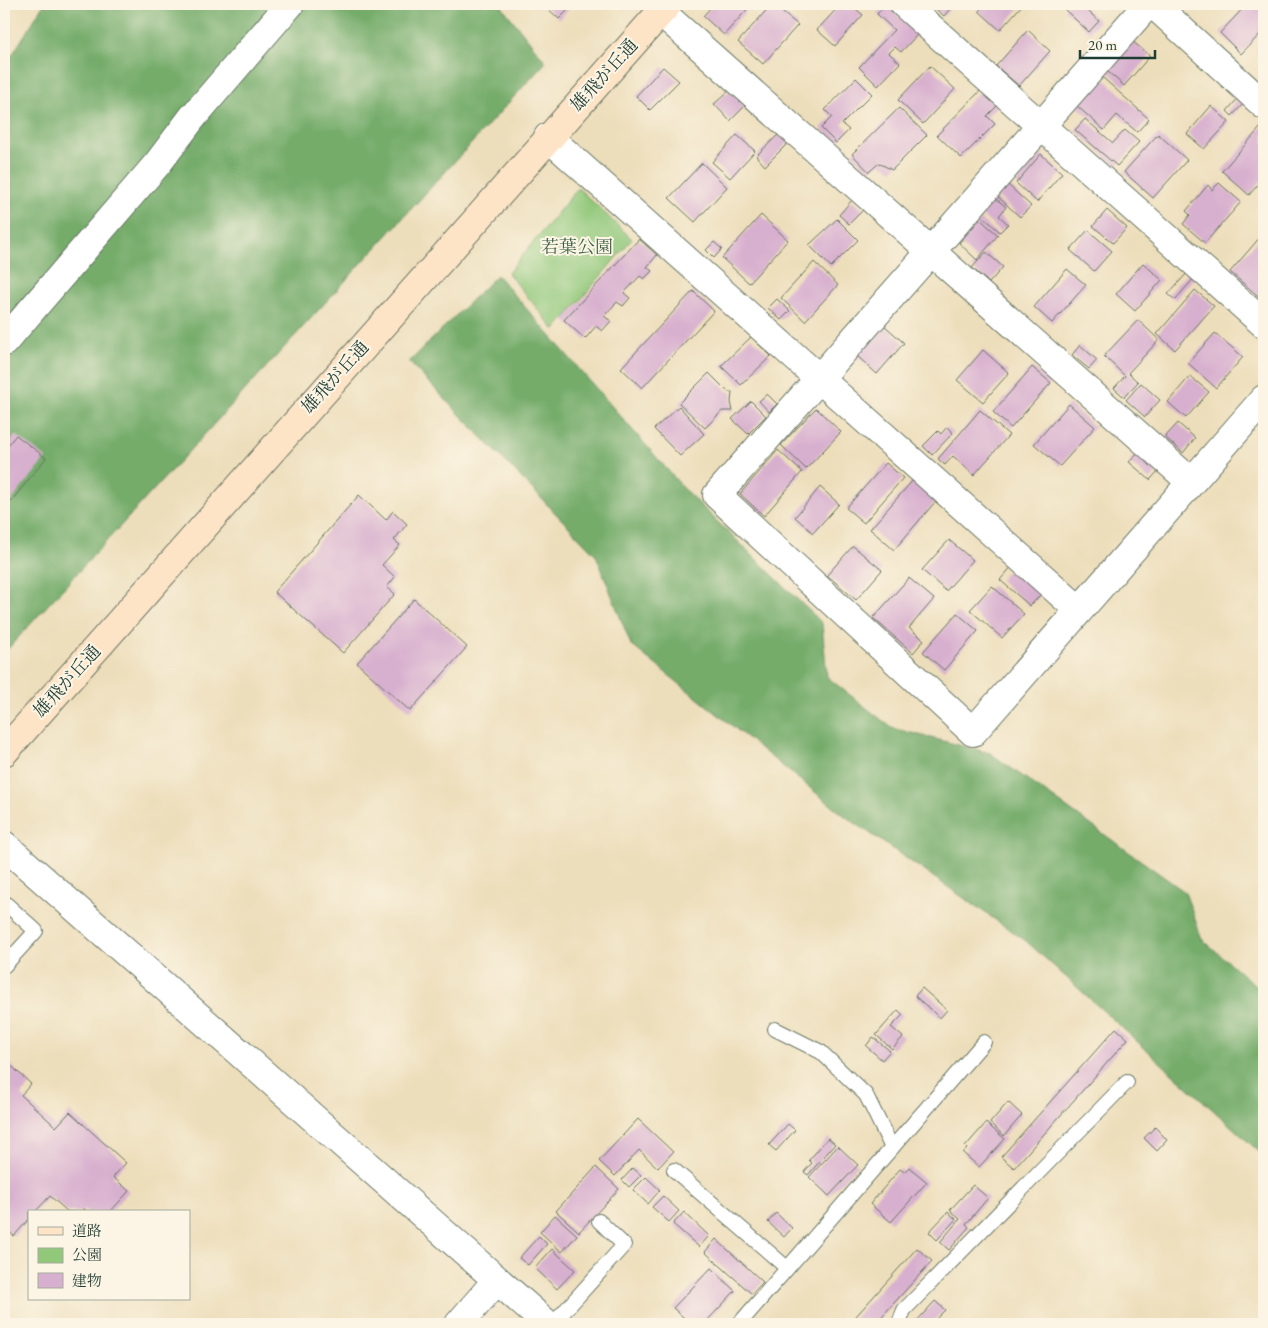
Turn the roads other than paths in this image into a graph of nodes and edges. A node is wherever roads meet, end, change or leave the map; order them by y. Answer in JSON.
{"nodes":[{"id":1,"x":290,"y":4,"type":"edge"},
{"id":2,"x":904,"y":4,"type":"edge"},
{"id":3,"x":1148,"y":4,"type":"edge"},
{"id":4,"x":1153,"y":4,"type":"edge"},
{"id":5,"x":664,"y":8,"type":"edge"},
{"id":6,"x":1264,"y":105,"type":"edge"},
{"id":7,"x":1041,"y":126,"type":"junction"},
{"id":8,"x":548,"y":137,"type":"junction"},
{"id":9,"x":931,"y":251,"type":"junction"},
{"id":10,"x":1264,"y":324,"type":"edge"},
{"id":11,"x":4,"y":342,"type":"edge"},
{"id":12,"x":819,"y":379,"type":"junction"},
{"id":13,"x":1264,"y":399,"type":"edge"},
{"id":14,"x":1191,"y":482,"type":"junction"},
{"id":15,"x":1079,"y":610,"type":"junction"},
{"id":16,"x":4,"y":752,"type":"edge"},
{"id":17,"x":4,"y":845,"type":"edge"},
{"id":18,"x":4,"y":902,"type":"edge"},
{"id":19,"x":4,"y":966,"type":"edge"},
{"id":20,"x":775,"y":1030,"type":"dead end"},
{"id":21,"x":984,"y":1042,"type":"dead end"},
{"id":22,"x":1127,"y":1082,"type":"dead end"},
{"id":23,"x":892,"y":1148,"type":"junction"},
{"id":24,"x":674,"y":1170,"type":"dead end"},
{"id":25,"x":599,"y":1221,"type":"dead end"},
{"id":26,"x":787,"y":1268,"type":"junction"},
{"id":27,"x":497,"y":1280,"type":"junction"},
{"id":28,"x":459,"y":1324,"type":"edge"},
{"id":29,"x":547,"y":1324,"type":"edge"},
{"id":30,"x":553,"y":1324,"type":"edge"},
{"id":31,"x":739,"y":1324,"type":"edge"},
{"id":32,"x":899,"y":1324,"type":"edge"}],
"edges":[{"from":1,"to":11,"type":"street"},
{"from":2,"to":7,"type":"street"},
{"from":3,"to":7,"type":"street"},
{"from":4,"to":6,"type":"street"},
{"from":5,"to":8,"type":"street","name":"雄飛が丘通"},
{"from":5,"to":9,"type":"street"},
{"from":7,"to":9,"type":"street"},
{"from":7,"to":10,"type":"street"},
{"from":8,"to":12,"type":"street"},
{"from":8,"to":16,"type":"street","name":"雄飛が丘通"},
{"from":9,"to":12,"type":"street"},
{"from":9,"to":14,"type":"street"},
{"from":12,"to":15,"type":"street"},
{"from":12,"to":15,"type":"street"},
{"from":13,"to":14,"type":"street"},
{"from":14,"to":15,"type":"street"},
{"from":17,"to":27,"type":"street"},
{"from":18,"to":19,"type":"lane"},
{"from":20,"to":23,"type":"lane"},
{"from":21,"to":23,"type":"lane"},
{"from":22,"to":32,"type":"lane"},
{"from":23,"to":26,"type":"lane"},
{"from":24,"to":26,"type":"lane"},
{"from":25,"to":30,"type":"lane"},
{"from":26,"to":31,"type":"lane"},
{"from":27,"to":28,"type":"street"},
{"from":27,"to":29,"type":"street"}]}
